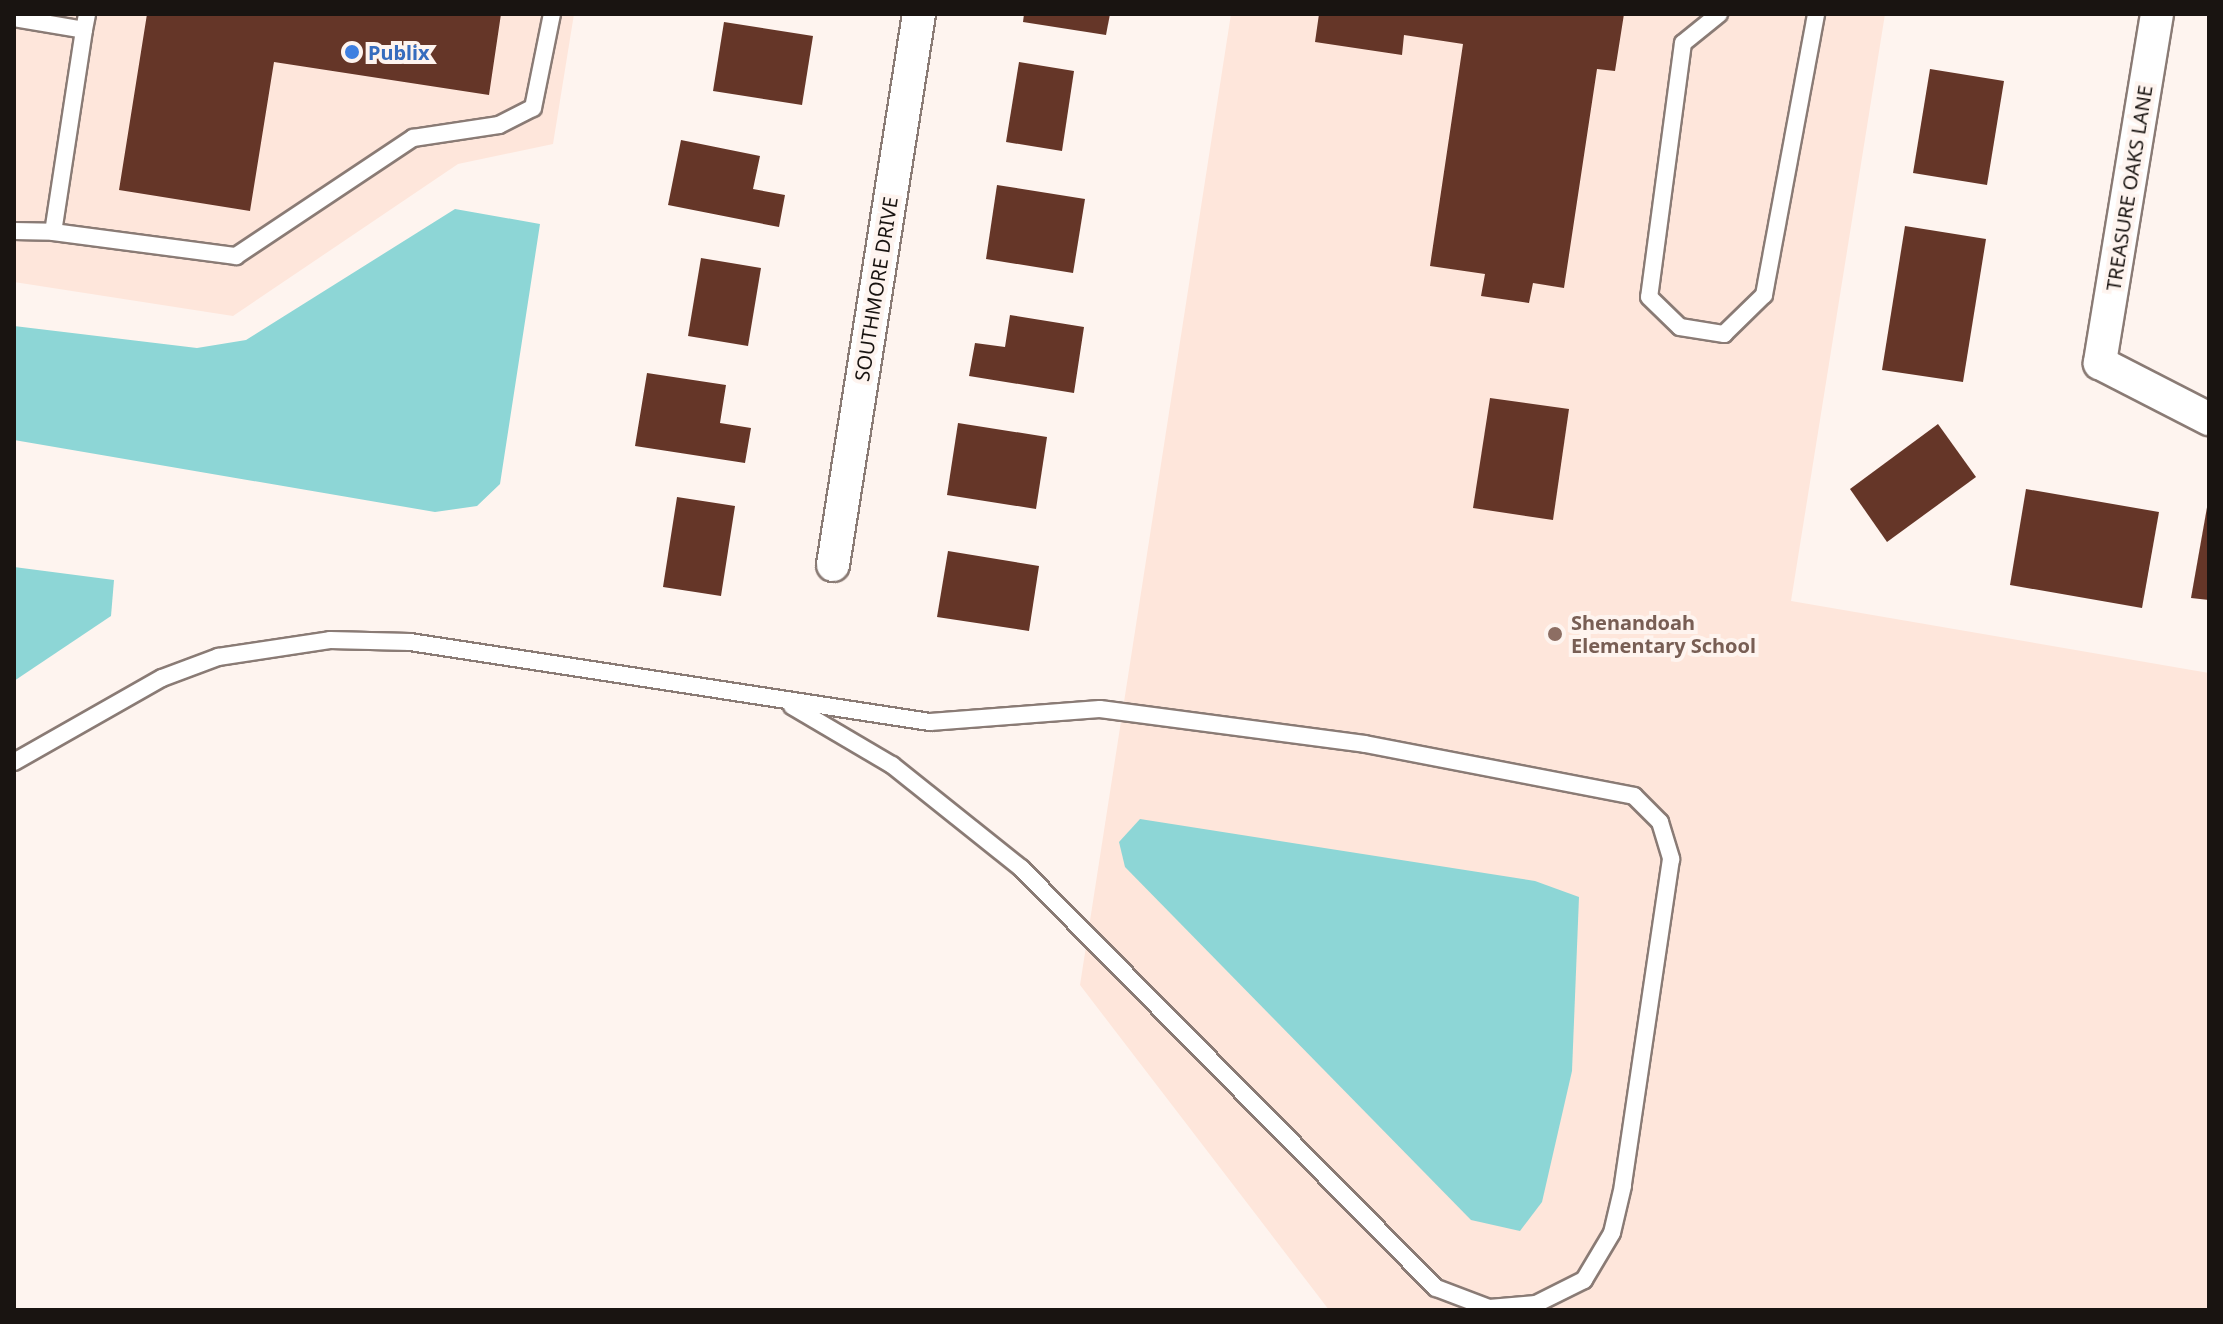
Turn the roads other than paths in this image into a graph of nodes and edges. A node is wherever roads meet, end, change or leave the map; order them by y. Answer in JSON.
{"nodes":[{"id":1,"x":552,"y":14,"type":"edge"},
{"id":2,"x":919,"y":14,"type":"edge"},
{"id":3,"x":1719,"y":14,"type":"edge"},
{"id":4,"x":1816,"y":14,"type":"edge"},
{"id":5,"x":2157,"y":14,"type":"edge"},
{"id":6,"x":14,"y":18,"type":"edge"},
{"id":7,"x":85,"y":22,"type":"edge"},
{"id":8,"x":14,"y":231,"type":"edge"},
{"id":9,"x":53,"y":232,"type":"junction"},
{"id":10,"x":2209,"y":419,"type":"edge"},
{"id":11,"x":833,"y":565,"type":"dead end"},
{"id":12,"x":792,"y":706,"type":"junction"},
{"id":13,"x":14,"y":762,"type":"edge"}],
"edges":[{"from":1,"to":9,"type":"lane"},
{"from":2,"to":11,"type":"street","name":"SOUTHMORE DRIVE"},
{"from":3,"to":4,"type":"lane"},
{"from":5,"to":10,"type":"street","name":"TREASURE OAKS LANE"},
{"from":6,"to":7,"type":"lane"},
{"from":7,"to":9,"type":"lane"},
{"from":8,"to":9,"type":"lane"},
{"from":12,"to":12,"type":"lane"},
{"from":12,"to":13,"type":"lane"}]}
